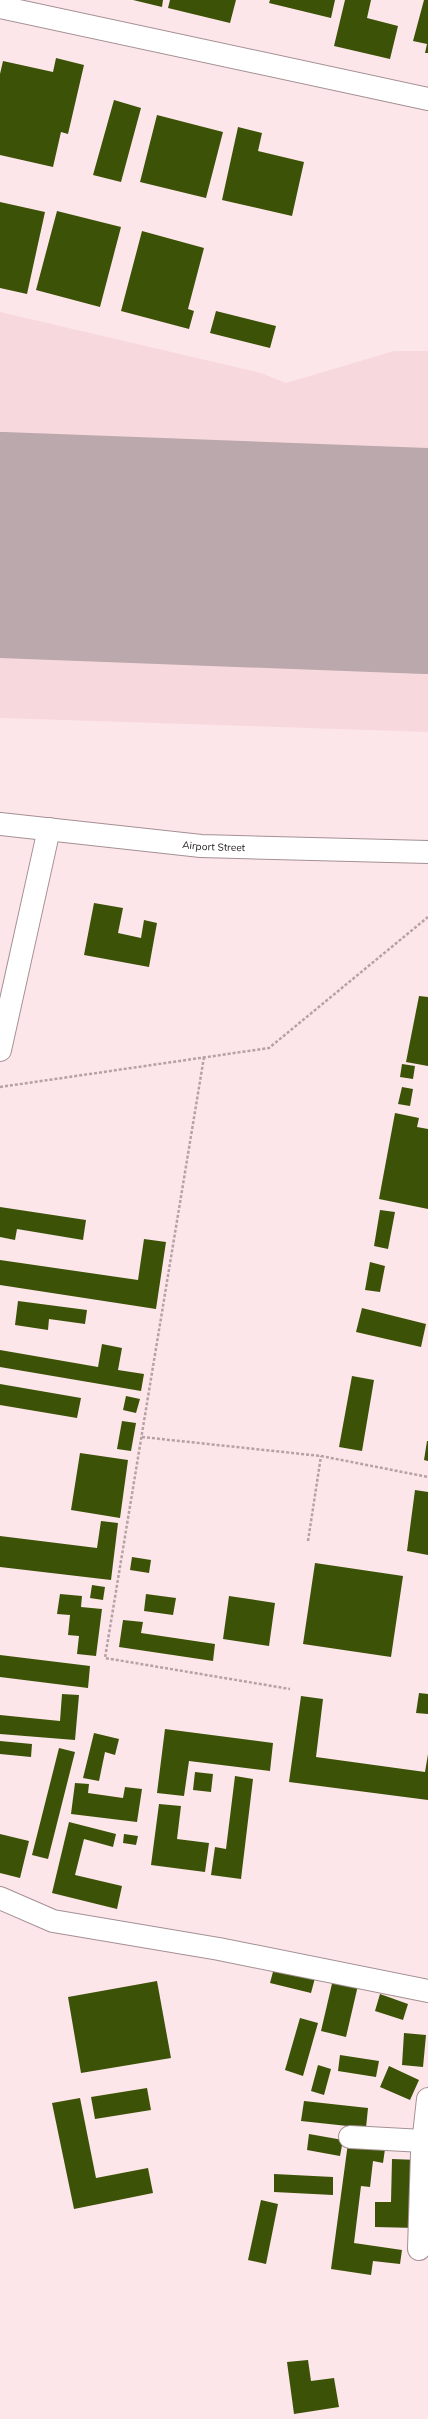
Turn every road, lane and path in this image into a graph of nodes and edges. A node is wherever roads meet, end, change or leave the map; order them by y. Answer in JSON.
{"nodes":[{"id":1,"x":0,"y":8,"type":"edge"},
{"id":2,"x":428,"y":99,"type":"edge"},
{"id":3,"x":0,"y":824,"type":"edge"},
{"id":4,"x":49,"y":829,"type":"junction"},
{"id":5,"x":428,"y":852,"type":"edge"},
{"id":6,"x":428,"y":917,"type":"edge"},
{"id":7,"x":0,"y":1050,"type":"edge"},
{"id":8,"x":204,"y":1057,"type":"junction"},
{"id":9,"x":0,"y":1086,"type":"edge"},
{"id":10,"x":142,"y":1437,"type":"junction"},
{"id":11,"x":321,"y":1456,"type":"junction"},
{"id":12,"x":428,"y":1477,"type":"edge"},
{"id":13,"x":308,"y":1541,"type":"dead end"},
{"id":14,"x":290,"y":1689,"type":"dead end"},
{"id":15,"x":0,"y":1898,"type":"edge"},
{"id":16,"x":428,"y":1991,"type":"edge"},
{"id":17,"x":428,"y":2099,"type":"edge"},
{"id":18,"x":350,"y":2138,"type":"dead end"},
{"id":19,"x":423,"y":2141,"type":"junction"},
{"id":20,"x":419,"y":2249,"type":"dead end"}],
"edges":[{"from":1,"to":2,"type":"street"},
{"from":3,"to":4,"type":"street","name":"Airport Street"},
{"from":4,"to":5,"type":"street","name":"Airport Street"},
{"from":4,"to":7,"type":"street"},
{"from":6,"to":8,"type":"path"},
{"from":8,"to":9,"type":"path"},
{"from":8,"to":10,"type":"path"},
{"from":10,"to":11,"type":"path"},
{"from":10,"to":14,"type":"path"},
{"from":11,"to":12,"type":"path"},
{"from":11,"to":13,"type":"path"},
{"from":15,"to":16,"type":"street"},
{"from":17,"to":19,"type":"street"},
{"from":18,"to":19,"type":"street"},
{"from":19,"to":20,"type":"street"}]}
